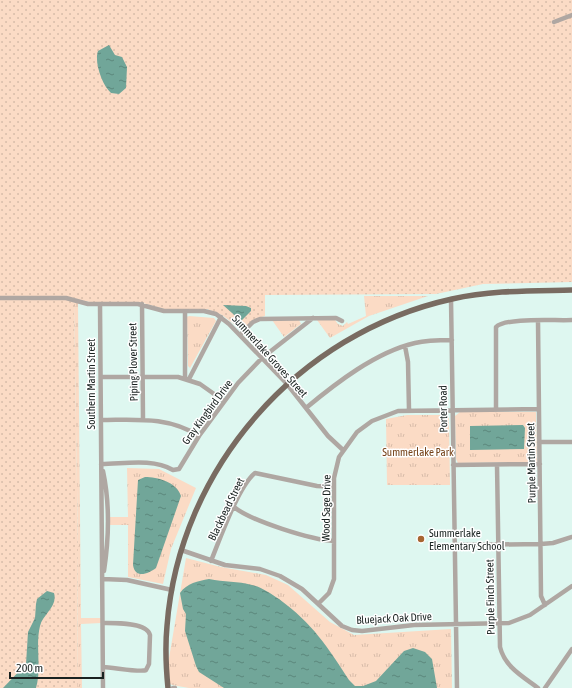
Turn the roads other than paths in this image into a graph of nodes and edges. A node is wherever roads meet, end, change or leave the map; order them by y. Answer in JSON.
{"nodes":[{"id":1,"x":572,"y":15,"type":"edge"},
{"id":2,"x":554,"y":22,"type":"dead end"},
{"id":3,"x":572,"y":290,"type":"edge"},
{"id":4,"x":0,"y":298,"type":"edge"},
{"id":5,"x":451,"y":299,"type":"junction"},
{"id":6,"x":100,"y":304,"type":"junction"},
{"id":7,"x":142,"y":304,"type":"junction"},
{"id":8,"x":185,"y":311,"type":"junction"},
{"id":9,"x":221,"y":317,"type":"junction"},
{"id":10,"x":313,"y":318,"type":"junction"},
{"id":11,"x":572,"y":320,"type":"edge"},
{"id":12,"x":342,"y":321,"type":"dead end"},
{"id":13,"x":538,"y":321,"type":"junction"},
{"id":14,"x":240,"y":335,"type":"junction"},
{"id":15,"x":452,"y":340,"type":"junction"},
{"id":16,"x":405,"y":346,"type":"junction"},
{"id":17,"x":262,"y":358,"type":"junction"},
{"id":18,"x":142,"y":376,"type":"junction"},
{"id":19,"x":101,"y":377,"type":"junction"},
{"id":20,"x":187,"y":379,"type":"junction"},
{"id":21,"x":287,"y":384,"type":"junction"},
{"id":22,"x":224,"y":401,"type":"junction"},
{"id":23,"x":306,"y":408,"type":"junction"},
{"id":24,"x":539,"y":409,"type":"junction"},
{"id":25,"x":409,"y":410,"type":"junction"},
{"id":26,"x":453,"y":410,"type":"junction"},
{"id":27,"x":496,"y":410,"type":"junction"},
{"id":28,"x":101,"y":420,"type":"junction"},
{"id":29,"x":143,"y":420,"type":"junction"},
{"id":30,"x":198,"y":436,"type":"junction"},
{"id":31,"x":539,"y":442,"type":"junction"},
{"id":32,"x":572,"y":442,"type":"edge"},
{"id":33,"x":343,"y":450,"type":"junction"},
{"id":34,"x":101,"y":464,"type":"junction"},
{"id":35,"x":540,"y":464,"type":"junction"},
{"id":36,"x":453,"y":465,"type":"junction"},
{"id":37,"x":497,"y":465,"type":"junction"},
{"id":38,"x":334,"y":487,"type":"junction"},
{"id":39,"x":234,"y":507,"type":"junction"},
{"id":40,"x":572,"y":537,"type":"edge"},
{"id":41,"x":334,"y":541,"type":"junction"},
{"id":42,"x":498,"y":544,"type":"junction"},
{"id":43,"x":540,"y":544,"type":"junction"},
{"id":44,"x":454,"y":545,"type":"junction"},
{"id":45,"x":182,"y":550,"type":"junction"},
{"id":46,"x":212,"y":561,"type":"junction"},
{"id":47,"x":102,"y":579,"type":"junction"},
{"id":48,"x":572,"y":586,"type":"edge"},
{"id":49,"x":172,"y":590,"type":"junction"},
{"id":50,"x":318,"y":604,"type":"junction"},
{"id":51,"x":545,"y":605,"type":"junction"},
{"id":52,"x":103,"y":623,"type":"junction"},
{"id":53,"x":456,"y":624,"type":"junction"},
{"id":54,"x":499,"y":624,"type":"junction"},
{"id":55,"x":572,"y":649,"type":"edge"},
{"id":56,"x":103,"y":667,"type":"junction"},
{"id":57,"x":103,"y":688,"type":"edge"},
{"id":58,"x":168,"y":688,"type":"edge"},
{"id":59,"x":457,"y":688,"type":"edge"},
{"id":60,"x":538,"y":688,"type":"edge"},
{"id":61,"x":545,"y":688,"type":"edge"}],
"edges":[{"from":1,"to":2,"type":"street"},
{"from":3,"to":5,"type":"main road"},
{"from":4,"to":6,"type":"street","name":"Summerlake Groves Street"},
{"from":5,"to":15,"type":"street","name":"Porter Road"},
{"from":5,"to":21,"type":"main road"},
{"from":6,"to":7,"type":"street","name":"Summerlake Groves Street"},
{"from":6,"to":19,"type":"street","name":"Southern Martin Street"},
{"from":7,"to":8,"type":"street","name":"Summerlake Groves Street"},
{"from":7,"to":18,"type":"street","name":"Piping Plover Street"},
{"from":8,"to":9,"type":"street","name":"Summerlake Groves Street"},
{"from":8,"to":20,"type":"street"},
{"from":9,"to":14,"type":"street","name":"Summerlake Groves Street"},
{"from":9,"to":20,"type":"street"},
{"from":10,"to":12,"type":"street"},
{"from":10,"to":14,"type":"street"},
{"from":10,"to":17,"type":"street","name":"Gray Kingbird Drive"},
{"from":11,"to":13,"type":"street"},
{"from":13,"to":24,"type":"street","name":"Purple Martin Street"},
{"from":13,"to":27,"type":"street"},
{"from":14,"to":17,"type":"street","name":"Summerlake Groves Street"},
{"from":15,"to":16,"type":"street"},
{"from":15,"to":26,"type":"street","name":"Porter Road"},
{"from":16,"to":23,"type":"street"},
{"from":16,"to":25,"type":"street"},
{"from":17,"to":21,"type":"street","name":"Summerlake Groves Street"},
{"from":17,"to":22,"type":"street","name":"Gray Kingbird Drive"},
{"from":18,"to":19,"type":"street"},
{"from":18,"to":20,"type":"street"},
{"from":18,"to":29,"type":"street","name":"Piping Plover Street"},
{"from":19,"to":28,"type":"street","name":"Southern Martin Street"},
{"from":20,"to":22,"type":"street"},
{"from":21,"to":23,"type":"street","name":"Summerlake Groves Street"},
{"from":21,"to":45,"type":"main road"},
{"from":22,"to":30,"type":"street","name":"Gray Kingbird Drive"},
{"from":23,"to":33,"type":"street","name":"Summerlake Groves Street"},
{"from":24,"to":27,"type":"street","name":"Wood Sage Drive"},
{"from":24,"to":31,"type":"street","name":"Purple Martin Street"},
{"from":25,"to":26,"type":"street","name":"Wood Sage Drive"},
{"from":25,"to":33,"type":"street","name":"Wood Sage Drive"},
{"from":26,"to":27,"type":"street","name":"Wood Sage Drive"},
{"from":26,"to":36,"type":"street","name":"Porter Road"},
{"from":28,"to":29,"type":"street"},
{"from":28,"to":34,"type":"street","name":"Southern Martin Street"},
{"from":29,"to":30,"type":"street"},
{"from":30,"to":34,"type":"street","name":"Gray Kingbird Drive"},
{"from":31,"to":32,"type":"street"},
{"from":31,"to":35,"type":"street","name":"Purple Martin Street"},
{"from":33,"to":38,"type":"street","name":"Wood Sage Drive"},
{"from":34,"to":47,"type":"street","name":"Southern Martin Street"},
{"from":35,"to":37,"type":"street"},
{"from":35,"to":43,"type":"street","name":"Purple Martin Street"},
{"from":36,"to":37,"type":"street"},
{"from":36,"to":44,"type":"street","name":"Porter Road"},
{"from":37,"to":42,"type":"street","name":"Purple Finch Street"},
{"from":38,"to":39,"type":"street","name":"Blackbead Street"},
{"from":38,"to":41,"type":"street","name":"Wood Sage Drive"},
{"from":39,"to":41,"type":"street"},
{"from":39,"to":46,"type":"street","name":"Blackbead Street"},
{"from":40,"to":43,"type":"street"},
{"from":41,"to":50,"type":"street","name":"Wood Sage Drive"},
{"from":42,"to":43,"type":"street"},
{"from":42,"to":44,"type":"street"},
{"from":42,"to":54,"type":"street","name":"Purple Finch Street"},
{"from":43,"to":51,"type":"street","name":"Purple Martin Street"},
{"from":44,"to":53,"type":"street","name":"Porter Road"},
{"from":45,"to":46,"type":"street","name":"Bluejack Oak Drive"},
{"from":45,"to":49,"type":"main road"},
{"from":46,"to":50,"type":"street","name":"Bluejack Oak Drive"},
{"from":47,"to":49,"type":"street"},
{"from":47,"to":52,"type":"street","name":"Southern Martin Street"},
{"from":48,"to":51,"type":"street","name":"Bluejack Oak Drive"},
{"from":49,"to":58,"type":"main road"},
{"from":50,"to":53,"type":"street","name":"Bluejack Oak Drive"},
{"from":51,"to":54,"type":"street","name":"Bluejack Oak Drive"},
{"from":52,"to":56,"type":"street","name":"Southern Martin Street"},
{"from":52,"to":56,"type":"street"},
{"from":53,"to":54,"type":"street","name":"Bluejack Oak Drive"},
{"from":53,"to":59,"type":"street","name":"Porter Road"},
{"from":54,"to":60,"type":"street","name":"Purple Finch Street"},
{"from":55,"to":61,"type":"street"},
{"from":56,"to":57,"type":"street","name":"Southern Martin Street"}]}
